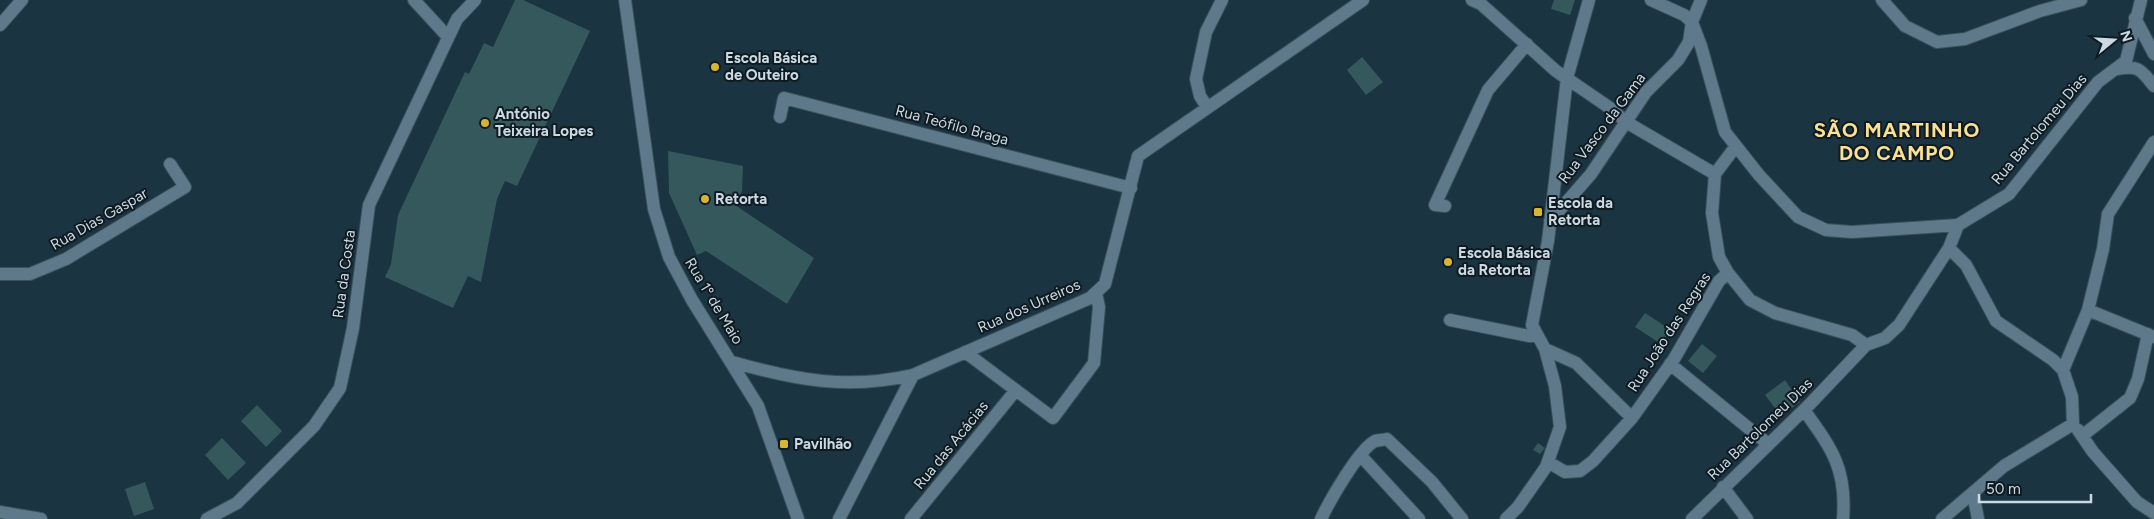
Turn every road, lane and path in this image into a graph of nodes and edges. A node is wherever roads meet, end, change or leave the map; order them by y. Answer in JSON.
{"nodes":[{"id":1,"x":22,"y":0,"type":"edge"},
{"id":2,"x":414,"y":0,"type":"edge"},
{"id":3,"x":475,"y":0,"type":"edge"},
{"id":4,"x":625,"y":0,"type":"edge"},
{"id":5,"x":1222,"y":0,"type":"edge"},
{"id":6,"x":1363,"y":0,"type":"edge"},
{"id":7,"x":1472,"y":0,"type":"edge"},
{"id":8,"x":1589,"y":0,"type":"edge"},
{"id":9,"x":1651,"y":0,"type":"edge"},
{"id":10,"x":1701,"y":0,"type":"edge"},
{"id":11,"x":1882,"y":0,"type":"edge"},
{"id":12,"x":2080,"y":0,"type":"edge"},
{"id":13,"x":2141,"y":0,"type":"edge"},
{"id":14,"x":2135,"y":18,"type":"junction"},
{"id":15,"x":1692,"y":22,"type":"junction"},
{"id":16,"x":0,"y":25,"type":"edge"},
{"id":17,"x":448,"y":37,"type":"junction"},
{"id":18,"x":1527,"y":44,"type":"junction"},
{"id":19,"x":2154,"y":54,"type":"edge"},
{"id":20,"x":2115,"y":70,"type":"junction"},
{"id":21,"x":1566,"y":78,"type":"junction"},
{"id":22,"x":2154,"y":86,"type":"edge"},
{"id":23,"x":1207,"y":107,"type":"junction"},
{"id":24,"x":780,"y":117,"type":"dead end"},
{"id":25,"x":1626,"y":122,"type":"junction"},
{"id":26,"x":2154,"y":142,"type":"edge"},
{"id":27,"x":1736,"y":146,"type":"junction"},
{"id":28,"x":170,"y":164,"type":"dead end"},
{"id":29,"x":1715,"y":174,"type":"junction"},
{"id":30,"x":1131,"y":188,"type":"junction"},
{"id":31,"x":1446,"y":206,"type":"dead end"},
{"id":32,"x":1550,"y":221,"type":"junction"},
{"id":33,"x":1958,"y":225,"type":"junction"},
{"id":34,"x":1949,"y":248,"type":"junction"},
{"id":35,"x":1728,"y":273,"type":"junction"},
{"id":36,"x":0,"y":274,"type":"edge"},
{"id":37,"x":1096,"y":293,"type":"junction"},
{"id":38,"x":2088,"y":310,"type":"junction"},
{"id":39,"x":1450,"y":320,"type":"dead end"},
{"id":40,"x":1538,"y":336,"type":"junction"},
{"id":41,"x":2151,"y":336,"type":"edge"},
{"id":42,"x":1866,"y":345,"type":"junction"},
{"id":43,"x":1545,"y":350,"type":"junction"},
{"id":44,"x":965,"y":352,"type":"junction"},
{"id":45,"x":732,"y":362,"type":"junction"},
{"id":46,"x":1670,"y":364,"type":"junction"},
{"id":47,"x":2063,"y":370,"type":"junction"},
{"id":48,"x":913,"y":375,"type":"junction"},
{"id":49,"x":1016,"y":390,"type":"junction"},
{"id":50,"x":1804,"y":410,"type":"junction"},
{"id":51,"x":1632,"y":418,"type":"junction"},
{"id":52,"x":2073,"y":424,"type":"junction"},
{"id":53,"x":2082,"y":436,"type":"junction"},
{"id":54,"x":1768,"y":444,"type":"junction"},
{"id":55,"x":1361,"y":456,"type":"junction"},
{"id":56,"x":1548,"y":462,"type":"junction"},
{"id":57,"x":1723,"y":487,"type":"junction"},
{"id":58,"x":1973,"y":492,"type":"junction"},
{"id":59,"x":0,"y":512,"type":"edge"},
{"id":60,"x":2154,"y":513,"type":"edge"},
{"id":61,"x":41,"y":519,"type":"edge"},
{"id":62,"x":207,"y":519,"type":"edge"},
{"id":63,"x":798,"y":519,"type":"edge"},
{"id":64,"x":839,"y":519,"type":"edge"},
{"id":65,"x":911,"y":519,"type":"edge"},
{"id":66,"x":1321,"y":519,"type":"edge"},
{"id":67,"x":1419,"y":519,"type":"edge"},
{"id":68,"x":1462,"y":519,"type":"edge"},
{"id":69,"x":1506,"y":519,"type":"edge"},
{"id":70,"x":1692,"y":519,"type":"edge"},
{"id":71,"x":1748,"y":519,"type":"edge"},
{"id":72,"x":1843,"y":519,"type":"edge"},
{"id":73,"x":1942,"y":519,"type":"edge"},
{"id":74,"x":1978,"y":519,"type":"edge"}],
"edges":[{"from":1,"to":16,"type":"street"},
{"from":2,"to":17,"type":"street"},
{"from":3,"to":17,"type":"street","name":"Rua da Costa"},
{"from":4,"to":45,"type":"street","name":"Rua 1º de Maio"},
{"from":5,"to":23,"type":"street"},
{"from":6,"to":23,"type":"street","name":"Rua dos Urreiros"},
{"from":7,"to":18,"type":"street"},
{"from":8,"to":21,"type":"street"},
{"from":9,"to":15,"type":"street"},
{"from":10,"to":15,"type":"street","name":"Rua Vasco da Gama"},
{"from":11,"to":12,"type":"street"},
{"from":13,"to":14,"type":"street","name":"Rua Bartolomeu Dias"},
{"from":14,"to":19,"type":"street"},
{"from":14,"to":20,"type":"street","name":"Rua Bartolomeu Dias"},
{"from":15,"to":25,"type":"street","name":"Rua Vasco da Gama"},
{"from":15,"to":27,"type":"street"},
{"from":17,"to":62,"type":"street","name":"Rua da Costa"},
{"from":18,"to":21,"type":"street"},
{"from":18,"to":31,"type":"street"},
{"from":20,"to":22,"type":"street"},
{"from":20,"to":33,"type":"street","name":"Rua Bartolomeu Dias"},
{"from":21,"to":25,"type":"street"},
{"from":21,"to":32,"type":"street"},
{"from":23,"to":30,"type":"street","name":"Rua dos Urreiros"},
{"from":24,"to":30,"type":"street","name":"Rua Teófilo Braga"},
{"from":25,"to":29,"type":"street"},
{"from":25,"to":32,"type":"street","name":"Rua Vasco da Gama"},
{"from":26,"to":38,"type":"street"},
{"from":27,"to":29,"type":"street"},
{"from":27,"to":33,"type":"street"},
{"from":28,"to":36,"type":"street","name":"Rua Dias Gaspar"},
{"from":29,"to":35,"type":"street"},
{"from":30,"to":37,"type":"street","name":"Rua dos Urreiros"},
{"from":32,"to":40,"type":"street"},
{"from":33,"to":34,"type":"street","name":"Rua Bartolomeu Dias"},
{"from":34,"to":42,"type":"street","name":"Rua Bartolomeu Dias"},
{"from":34,"to":47,"type":"street"},
{"from":35,"to":42,"type":"street"},
{"from":35,"to":46,"type":"street","name":"Rua João das Regras"},
{"from":37,"to":44,"type":"street","name":"Rua dos Urreiros"},
{"from":37,"to":49,"type":"street"},
{"from":38,"to":41,"type":"street"},
{"from":38,"to":47,"type":"street"},
{"from":39,"to":40,"type":"street"},
{"from":40,"to":43,"type":"street"},
{"from":41,"to":53,"type":"street"},
{"from":42,"to":50,"type":"street","name":"Rua Bartolomeu Dias"},
{"from":43,"to":51,"type":"street"},
{"from":43,"to":56,"type":"street"},
{"from":44,"to":48,"type":"street","name":"Rua dos Urreiros"},
{"from":44,"to":49,"type":"street"},
{"from":45,"to":48,"type":"street","name":"Rua dos Urreiros"},
{"from":45,"to":63,"type":"street","name":"Rua 1º de Maio"},
{"from":46,"to":51,"type":"street","name":"Rua João das Regras"},
{"from":46,"to":54,"type":"street"},
{"from":47,"to":52,"type":"street"},
{"from":48,"to":64,"type":"street"},
{"from":49,"to":65,"type":"street","name":"Rua das Acácias"},
{"from":50,"to":54,"type":"street","name":"Rua Bartolomeu Dias"},
{"from":50,"to":72,"type":"street"},
{"from":51,"to":56,"type":"street","name":"Rua João das Regras"},
{"from":52,"to":53,"type":"street"},
{"from":52,"to":58,"type":"street"},
{"from":53,"to":60,"type":"street"},
{"from":54,"to":57,"type":"street","name":"Rua Bartolomeu Dias"},
{"from":55,"to":66,"type":"street"},
{"from":55,"to":67,"type":"street"},
{"from":55,"to":68,"type":"street"},
{"from":56,"to":69,"type":"street"},
{"from":57,"to":70,"type":"street","name":"Rua Bartolomeu Dias"},
{"from":57,"to":71,"type":"street"},
{"from":58,"to":73,"type":"street"},
{"from":58,"to":74,"type":"street"},
{"from":59,"to":61,"type":"street"}]}
